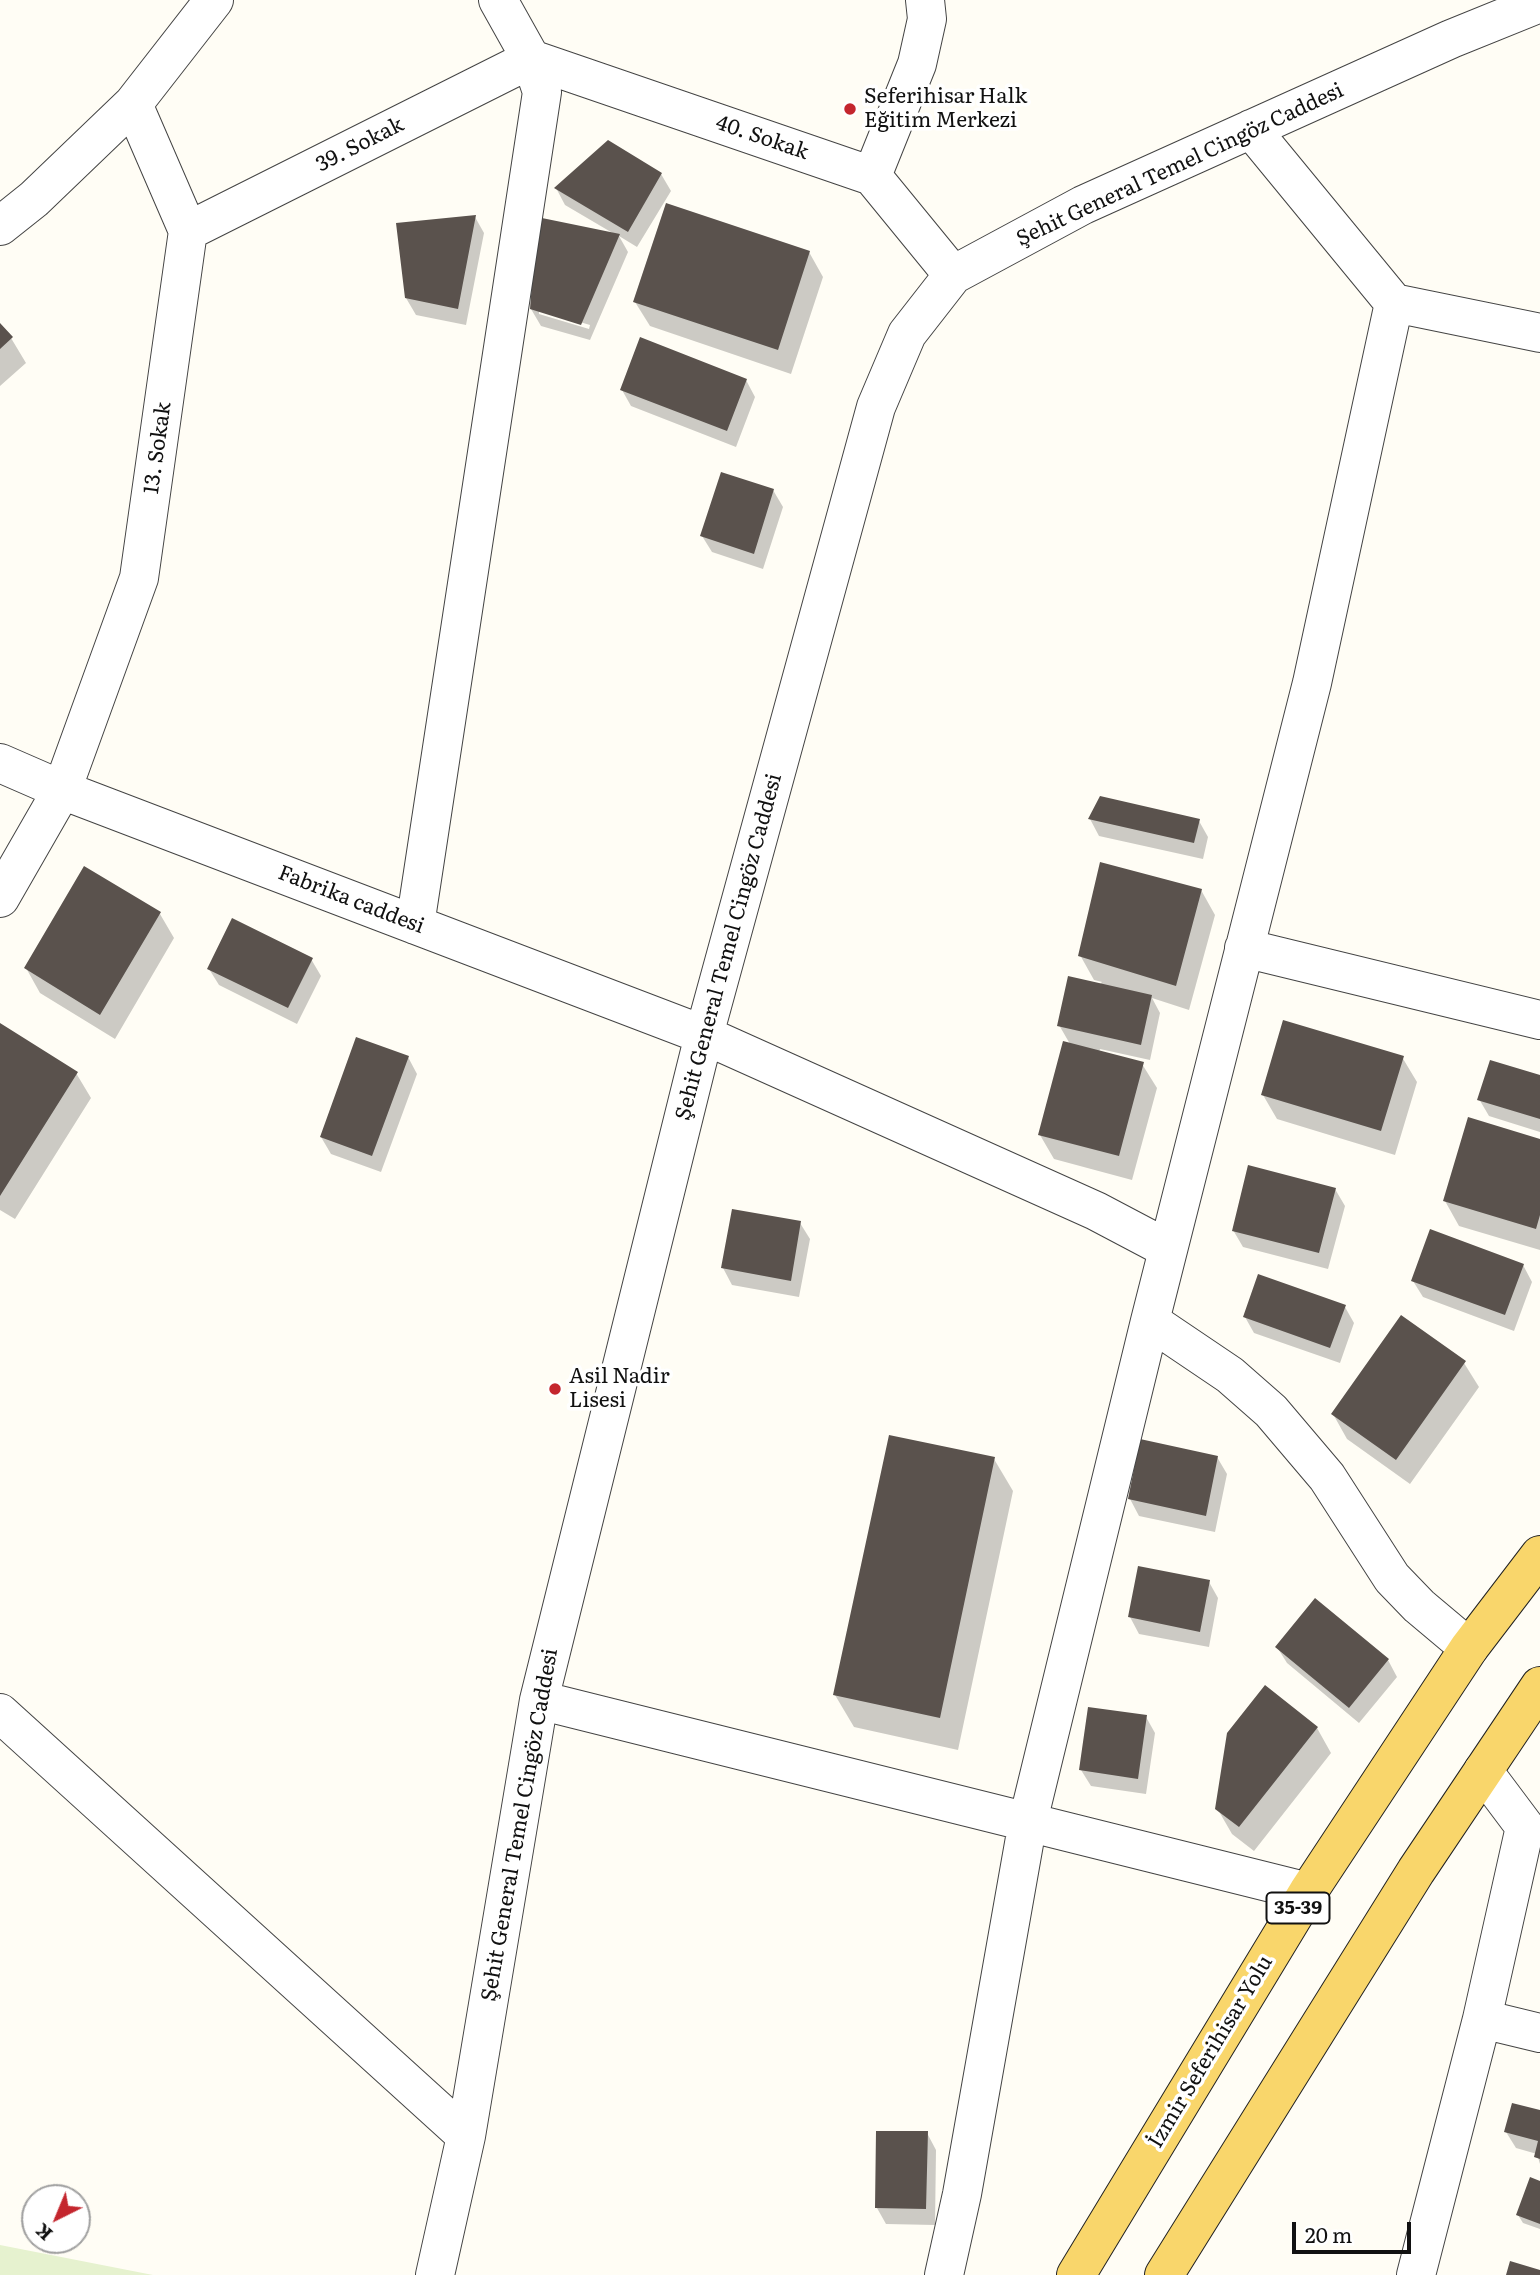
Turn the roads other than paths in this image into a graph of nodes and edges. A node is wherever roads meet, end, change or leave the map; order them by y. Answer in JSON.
{"nodes":[{"id":1,"x":214,"y":0,"type":"edge"},
{"id":2,"x":498,"y":0,"type":"edge"},
{"id":3,"x":925,"y":0,"type":"edge"},
{"id":4,"x":1540,"y":3,"type":"edge"},
{"id":5,"x":531,"y":59,"type":"junction"},
{"id":6,"x":133,"y":104,"type":"junction"},
{"id":7,"x":1251,"y":129,"type":"junction"},
{"id":8,"x":872,"y":176,"type":"junction"},
{"id":9,"x":0,"y":184,"type":"edge"},
{"id":10,"x":34,"y":199,"type":"junction"},
{"id":11,"x":0,"y":226,"type":"edge"},
{"id":12,"x":188,"y":231,"type":"junction"},
{"id":13,"x":953,"y":275,"type":"junction"},
{"id":14,"x":1394,"y":303,"type":"junction"},
{"id":15,"x":1540,"y":333,"type":"edge"},
{"id":16,"x":0,"y":763,"type":"edge"},
{"id":17,"x":62,"y":790,"type":"junction"},
{"id":18,"x":0,"y":898,"type":"edge"},
{"id":19,"x":415,"y":925,"type":"junction"},
{"id":20,"x":1244,"y":948,"type":"junction"},
{"id":21,"x":1540,"y":1020,"type":"edge"},
{"id":22,"x":704,"y":1035,"type":"junction"},
{"id":23,"x":1168,"y":1249,"type":"junction"},
{"id":24,"x":1150,"y":1321,"type":"junction"},
{"id":25,"x":1540,"y":1555,"type":"edge"},
{"id":26,"x":1469,"y":1648,"type":"junction"},
{"id":27,"x":1540,"y":1686,"type":"edge"},
{"id":28,"x":539,"y":1700,"type":"junction"},
{"id":29,"x":0,"y":1713,"type":"edge"},
{"id":30,"x":1483,"y":1771,"type":"junction"},
{"id":31,"x":1028,"y":1821,"type":"junction"},
{"id":32,"x":1532,"y":1832,"type":"edge"},
{"id":33,"x":1307,"y":1892,"type":"junction"},
{"id":34,"x":1482,"y":2019,"type":"junction"},
{"id":35,"x":1540,"y":2033,"type":"edge"},
{"id":36,"x":466,"y":2136,"type":"junction"},
{"id":37,"x":435,"y":2275,"type":"edge"},
{"id":38,"x":944,"y":2275,"type":"edge"},
{"id":39,"x":1076,"y":2275,"type":"edge"},
{"id":40,"x":1164,"y":2275,"type":"edge"},
{"id":41,"x":1416,"y":2275,"type":"edge"}],
"edges":[{"from":1,"to":6,"type":"street"},
{"from":2,"to":5,"type":"street"},
{"from":3,"to":8,"type":"street"},
{"from":4,"to":7,"type":"street","name":"Şehit General Temel Cingöz Caddesi"},
{"from":5,"to":8,"type":"street","name":"40. Sokak"},
{"from":5,"to":12,"type":"street","name":"39. Sokak"},
{"from":5,"to":19,"type":"street"},
{"from":6,"to":10,"type":"street"},
{"from":6,"to":12,"type":"street"},
{"from":7,"to":13,"type":"street","name":"Şehit General Temel Cingöz Caddesi"},
{"from":7,"to":14,"type":"street"},
{"from":8,"to":13,"type":"street"},
{"from":9,"to":10,"type":"street"},
{"from":10,"to":11,"type":"street"},
{"from":12,"to":17,"type":"street","name":"13. Sokak"},
{"from":13,"to":22,"type":"street","name":"Şehit General Temel Cingöz Caddesi"},
{"from":14,"to":15,"type":"street"},
{"from":14,"to":20,"type":"street"},
{"from":16,"to":17,"type":"street","name":"Fabrika caddesi"},
{"from":17,"to":18,"type":"street","name":"13. Sokak"},
{"from":17,"to":19,"type":"street","name":"Fabrika caddesi"},
{"from":19,"to":22,"type":"street","name":"Fabrika caddesi"},
{"from":20,"to":21,"type":"street"},
{"from":20,"to":23,"type":"street"},
{"from":22,"to":23,"type":"street","name":"Fabrika caddesi"},
{"from":22,"to":28,"type":"street","name":"Şehit General Temel Cingöz Caddesi"},
{"from":23,"to":24,"type":"street"},
{"from":24,"to":26,"type":"street"},
{"from":24,"to":31,"type":"street"},
{"from":25,"to":26,"type":"main road","name":"İzmir Seferihisar Yolu","number":"35-39"},
{"from":26,"to":33,"type":"main road","name":"İzmir Seferihisar Yolu","number":"35-39"},
{"from":27,"to":30,"type":"main road"},
{"from":28,"to":31,"type":"street"},
{"from":28,"to":36,"type":"street","name":"Şehit General Temel Cingöz Caddesi"},
{"from":29,"to":36,"type":"street"},
{"from":30,"to":32,"type":"street"},
{"from":30,"to":40,"type":"main road"},
{"from":31,"to":33,"type":"street"},
{"from":31,"to":38,"type":"street"},
{"from":32,"to":34,"type":"street"},
{"from":33,"to":39,"type":"main road","name":"İzmir Seferihisar Yolu","number":"35-39"},
{"from":34,"to":35,"type":"street"},
{"from":34,"to":41,"type":"street"},
{"from":36,"to":37,"type":"street","name":"Şehit General Temel Cingöz Caddesi"}]}
